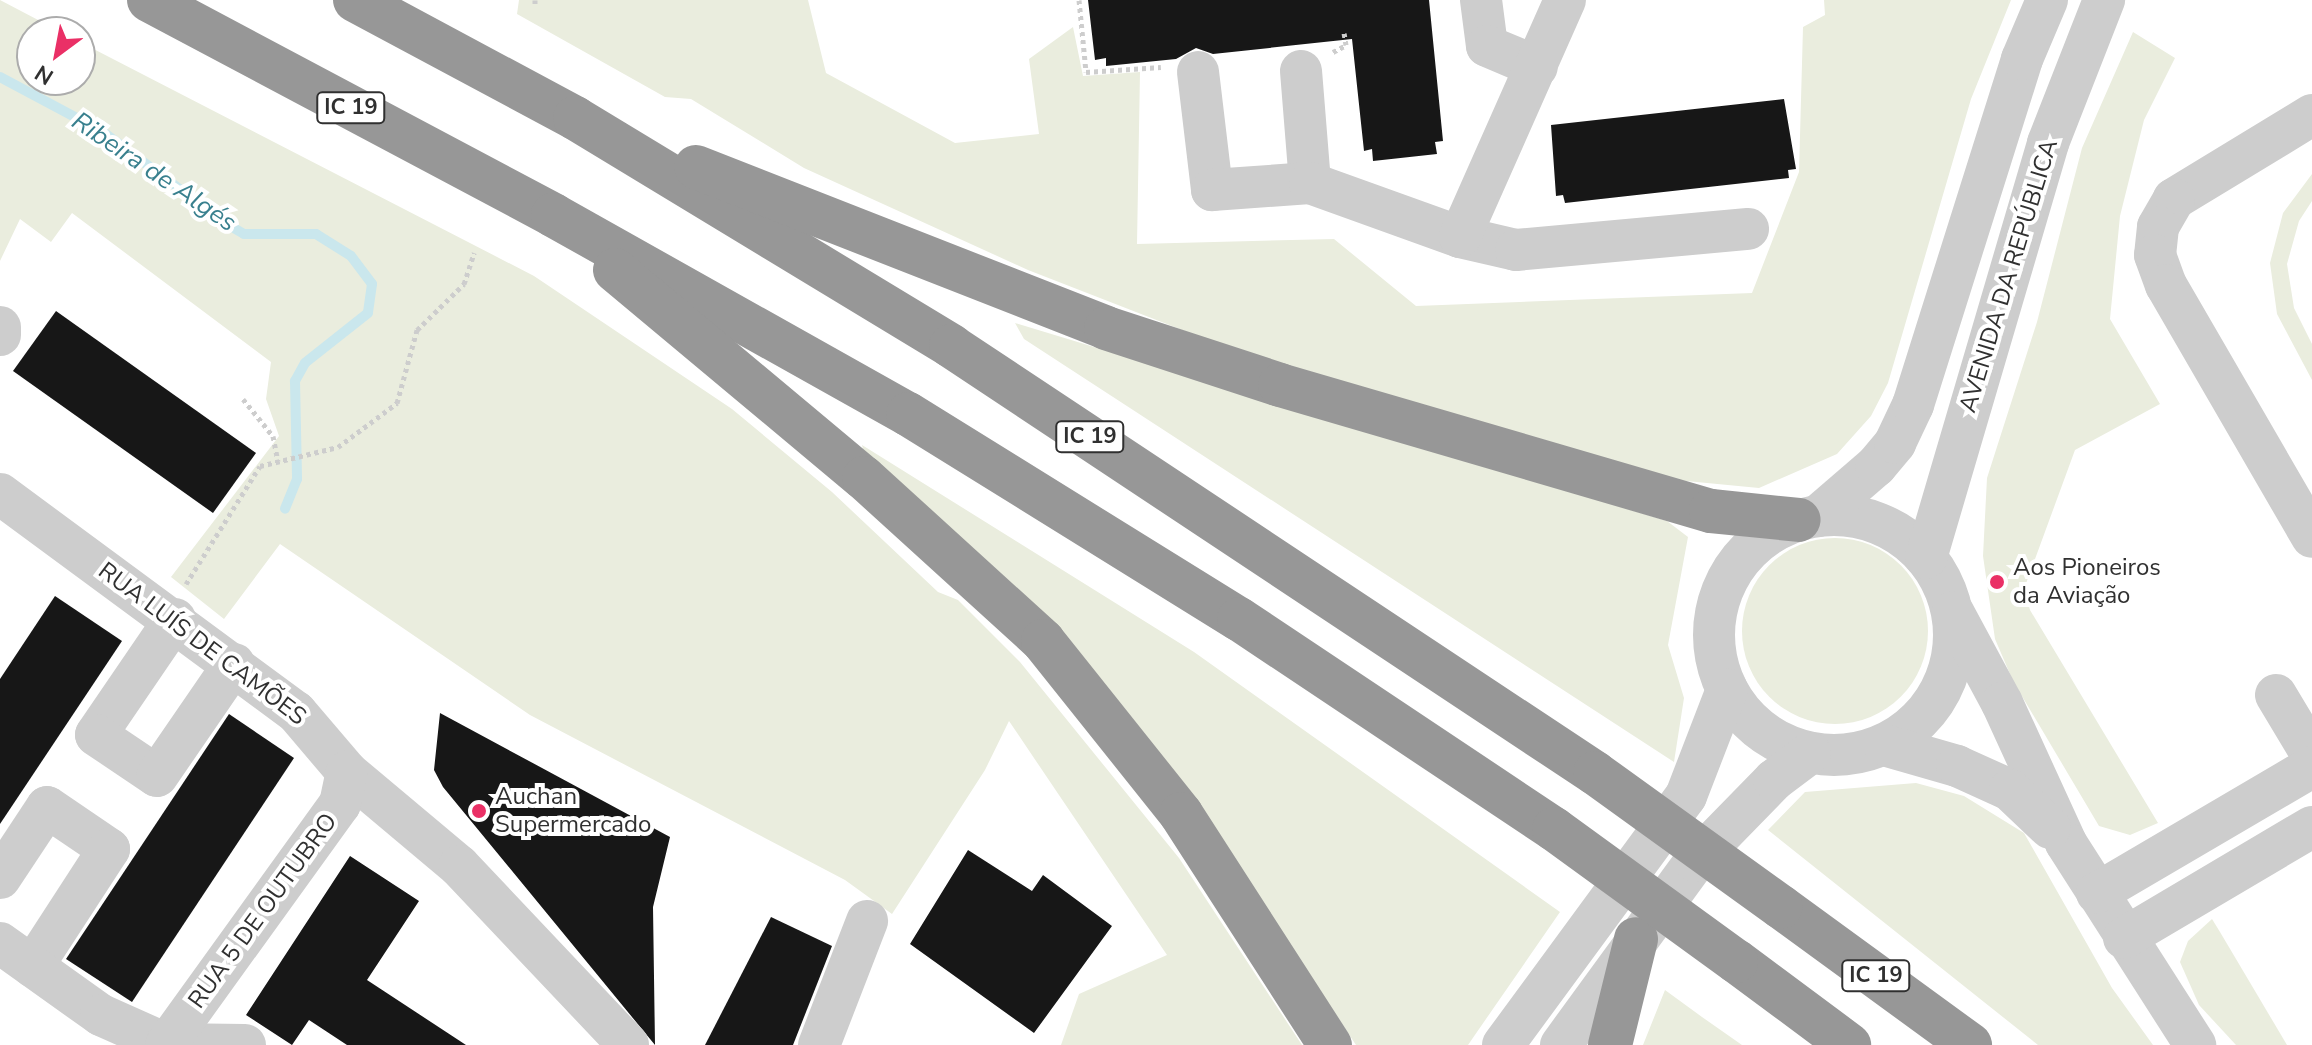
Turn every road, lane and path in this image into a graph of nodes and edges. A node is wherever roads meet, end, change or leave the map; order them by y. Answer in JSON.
{"nodes":[{"id":1,"x":149,"y":0,"type":"edge"},
{"id":2,"x":355,"y":0,"type":"edge"},
{"id":3,"x":1079,"y":0,"type":"edge"},
{"id":4,"x":1481,"y":0,"type":"edge"},
{"id":5,"x":1565,"y":0,"type":"edge"},
{"id":6,"x":2047,"y":0,"type":"edge"},
{"id":7,"x":2104,"y":0,"type":"edge"},
{"id":8,"x":1537,"y":67,"type":"junction"},
{"id":9,"x":1140,"y":68,"type":"dead end"},
{"id":10,"x":1301,"y":71,"type":"dead end"},
{"id":11,"x":1198,"y":72,"type":"dead end"},
{"id":12,"x":2312,"y":115,"type":"edge"},
{"id":13,"x":575,"y":118,"type":"junction"},
{"id":14,"x":1310,"y":183,"type":"junction"},
{"id":15,"x":553,"y":215,"type":"junction"},
{"id":16,"x":1748,"y":229,"type":"dead end"},
{"id":17,"x":1460,"y":237,"type":"junction"},
{"id":18,"x":474,"y":253,"type":"dead end"},
{"id":19,"x":0,"y":327,"type":"edge"},
{"id":20,"x":0,"y":335,"type":"edge"},
{"id":21,"x":243,"y":399,"type":"dead end"},
{"id":22,"x":278,"y":462,"type":"junction"},
{"id":23,"x":0,"y":494,"type":"edge"},
{"id":24,"x":1808,"y":518,"type":"junction"},
{"id":25,"x":2312,"y":537,"type":"edge"},
{"id":26,"x":1926,"y":558,"type":"junction"},
{"id":27,"x":1952,"y":611,"type":"junction"},
{"id":28,"x":175,"y":619,"type":"junction"},
{"id":29,"x":234,"y":664,"type":"junction"},
{"id":30,"x":1727,"y":690,"type":"junction"},
{"id":31,"x":2276,"y":695,"type":"dead end"},
{"id":32,"x":1884,"y":745,"type":"junction"},
{"id":33,"x":1810,"y":753,"type":"junction"},
{"id":34,"x":2312,"y":755,"type":"edge"},
{"id":35,"x":2312,"y":767,"type":"edge"},
{"id":36,"x":347,"y":772,"type":"junction"},
{"id":37,"x":2312,"y":827,"type":"edge"},
{"id":38,"x":2066,"y":843,"type":"junction"},
{"id":39,"x":0,"y":878,"type":"edge"},
{"id":40,"x":2097,"y":893,"type":"junction"},
{"id":41,"x":867,"y":921,"type":"dead end"},
{"id":42,"x":2124,"y":938,"type":"junction"},
{"id":43,"x":1636,"y":939,"type":"junction"},
{"id":44,"x":12,"y":960,"type":"edge"},
{"id":45,"x":1789,"y":1000,"type":"junction"},
{"id":46,"x":165,"y":1045,"type":"edge"},
{"id":47,"x":245,"y":1045,"type":"edge"},
{"id":48,"x":628,"y":1045,"type":"edge"},
{"id":49,"x":819,"y":1045,"type":"edge"},
{"id":50,"x":1330,"y":1045,"type":"edge"},
{"id":51,"x":1503,"y":1045,"type":"edge"},
{"id":52,"x":1561,"y":1045,"type":"edge"},
{"id":53,"x":1610,"y":1045,"type":"edge"},
{"id":54,"x":1814,"y":1045,"type":"edge"},
{"id":55,"x":1849,"y":1045,"type":"edge"},
{"id":56,"x":1970,"y":1045,"type":"edge"},
{"id":57,"x":2195,"y":1045,"type":"edge"}],
"edges":[{"from":1,"to":15,"type":"highway","number":"IC 19"},
{"from":2,"to":13,"type":"highway","number":"IC 19"},
{"from":3,"to":9,"type":"path"},
{"from":4,"to":8,"type":"street"},
{"from":5,"to":8,"type":"street"},
{"from":6,"to":24,"type":"street"},
{"from":7,"to":26,"type":"street","name":"AVENIDA DA REPÚBLICA"},
{"from":8,"to":17,"type":"street"},
{"from":10,"to":14,"type":"street"},
{"from":11,"to":14,"type":"street"},
{"from":12,"to":25,"type":"street"},
{"from":13,"to":24,"type":"highway"},
{"from":13,"to":56,"type":"highway","number":"IC 19","bridge":true},
{"from":14,"to":17,"type":"street"},
{"from":15,"to":45,"type":"highway","number":"IC 19","bridge":true},
{"from":15,"to":50,"type":"highway"},
{"from":16,"to":17,"type":"street"},
{"from":18,"to":22,"type":"path"},
{"from":19,"to":20,"type":"street"},
{"from":21,"to":22,"type":"path"},
{"from":22,"to":28,"type":"path"},
{"from":23,"to":28,"type":"street","name":"RUA LUÍS DE CAMÕES"},
{"from":24,"to":26,"type":"street"},
{"from":24,"to":30,"type":"street"},
{"from":26,"to":27,"type":"street"},
{"from":27,"to":32,"type":"street"},
{"from":27,"to":38,"type":"street"},
{"from":28,"to":29,"type":"street","name":"RUA LUÍS DE CAMÕES"},
{"from":28,"to":29,"type":"street"},
{"from":29,"to":36,"type":"street","name":"RUA LUÍS DE CAMÕES"},
{"from":30,"to":33,"type":"street"},
{"from":30,"to":51,"type":"street"},
{"from":31,"to":34,"type":"street"},
{"from":32,"to":33,"type":"street"},
{"from":32,"to":38,"type":"street"},
{"from":33,"to":43,"type":"street"},
{"from":35,"to":40,"type":"street"},
{"from":36,"to":46,"type":"street","name":"RUA 5 DE OUTUBRO"},
{"from":36,"to":48,"type":"street","name":"RUA LUÍS DE CAMÕES"},
{"from":37,"to":42,"type":"street"},
{"from":38,"to":40,"type":"street"},
{"from":39,"to":44,"type":"street"},
{"from":40,"to":42,"type":"street"},
{"from":41,"to":49,"type":"street"},
{"from":42,"to":57,"type":"street"},
{"from":43,"to":52,"type":"street"},
{"from":43,"to":53,"type":"highway"},
{"from":44,"to":46,"type":"street"},
{"from":45,"to":54,"type":"highway"},
{"from":45,"to":55,"type":"highway","number":"IC 19"},
{"from":46,"to":47,"type":"street"}]}
